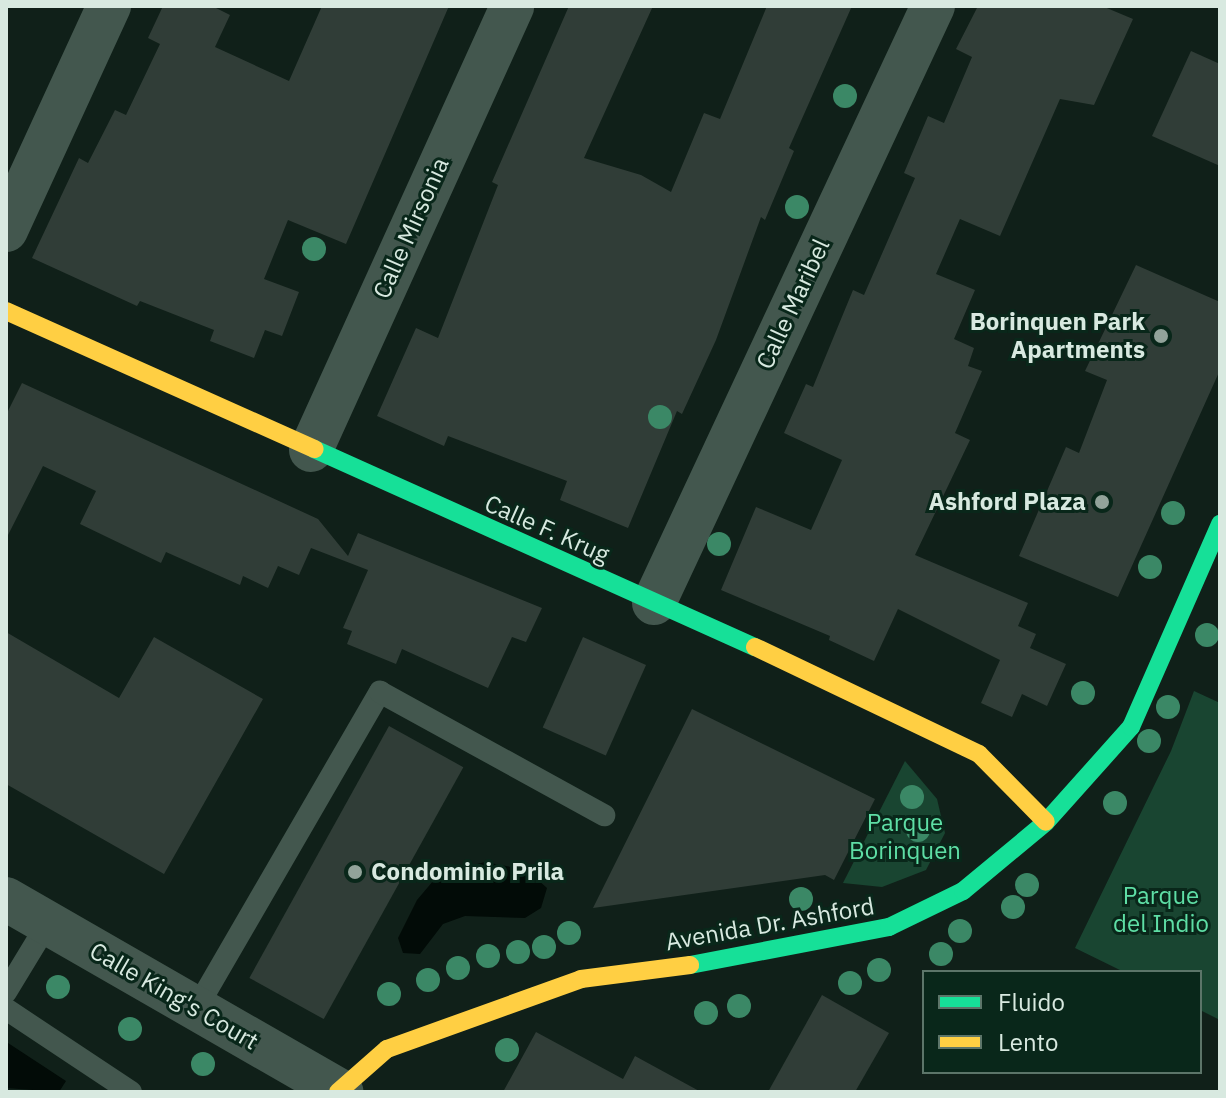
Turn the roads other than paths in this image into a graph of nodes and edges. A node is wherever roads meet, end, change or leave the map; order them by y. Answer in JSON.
{"nodes":[{"id":1,"x":109,"y":6,"type":"edge"},
{"id":2,"x":512,"y":6,"type":"edge"},
{"id":3,"x":933,"y":6,"type":"edge"},
{"id":4,"x":6,"y":230,"type":"edge"},
{"id":5,"x":6,"y":311,"type":"edge"},
{"id":6,"x":311,"y":450,"type":"junction"},
{"id":7,"x":1220,"y":524,"type":"edge"},
{"id":8,"x":654,"y":603,"type":"junction"},
{"id":9,"x":604,"y":815,"type":"dead end"},
{"id":10,"x":1046,"y":822,"type":"junction"},
{"id":11,"x":6,"y":899,"type":"edge"},
{"id":12,"x":48,"y":923,"type":"junction"},
{"id":13,"x":6,"y":992,"type":"edge"},
{"id":14,"x":6,"y":1009,"type":"edge"},
{"id":15,"x":196,"y":1009,"type":"junction"},
{"id":16,"x":131,"y":1092,"type":"edge"},
{"id":17,"x":340,"y":1092,"type":"edge"}],
"edges":[{"from":1,"to":4,"type":"street"},
{"from":2,"to":6,"type":"street","name":"Calle Mirsonia"},
{"from":3,"to":8,"type":"street","name":"Calle Maribel"},
{"from":5,"to":6,"type":"street","name":"Calle F. Krug"},
{"from":6,"to":8,"type":"street","name":"Calle F. Krug"},
{"from":7,"to":10,"type":"street","name":"Avenida Dr. Ashford"},
{"from":8,"to":10,"type":"street","name":"Calle F. Krug"},
{"from":9,"to":15,"type":"lane"},
{"from":10,"to":17,"type":"street","name":"Avenida Dr. Ashford"},
{"from":11,"to":12,"type":"street","name":"Calle King's Court"},
{"from":12,"to":13,"type":"lane"},
{"from":12,"to":15,"type":"street","name":"Calle King's Court"},
{"from":14,"to":16,"type":"lane"},
{"from":15,"to":17,"type":"street","name":"Calle King's Court"}]}
